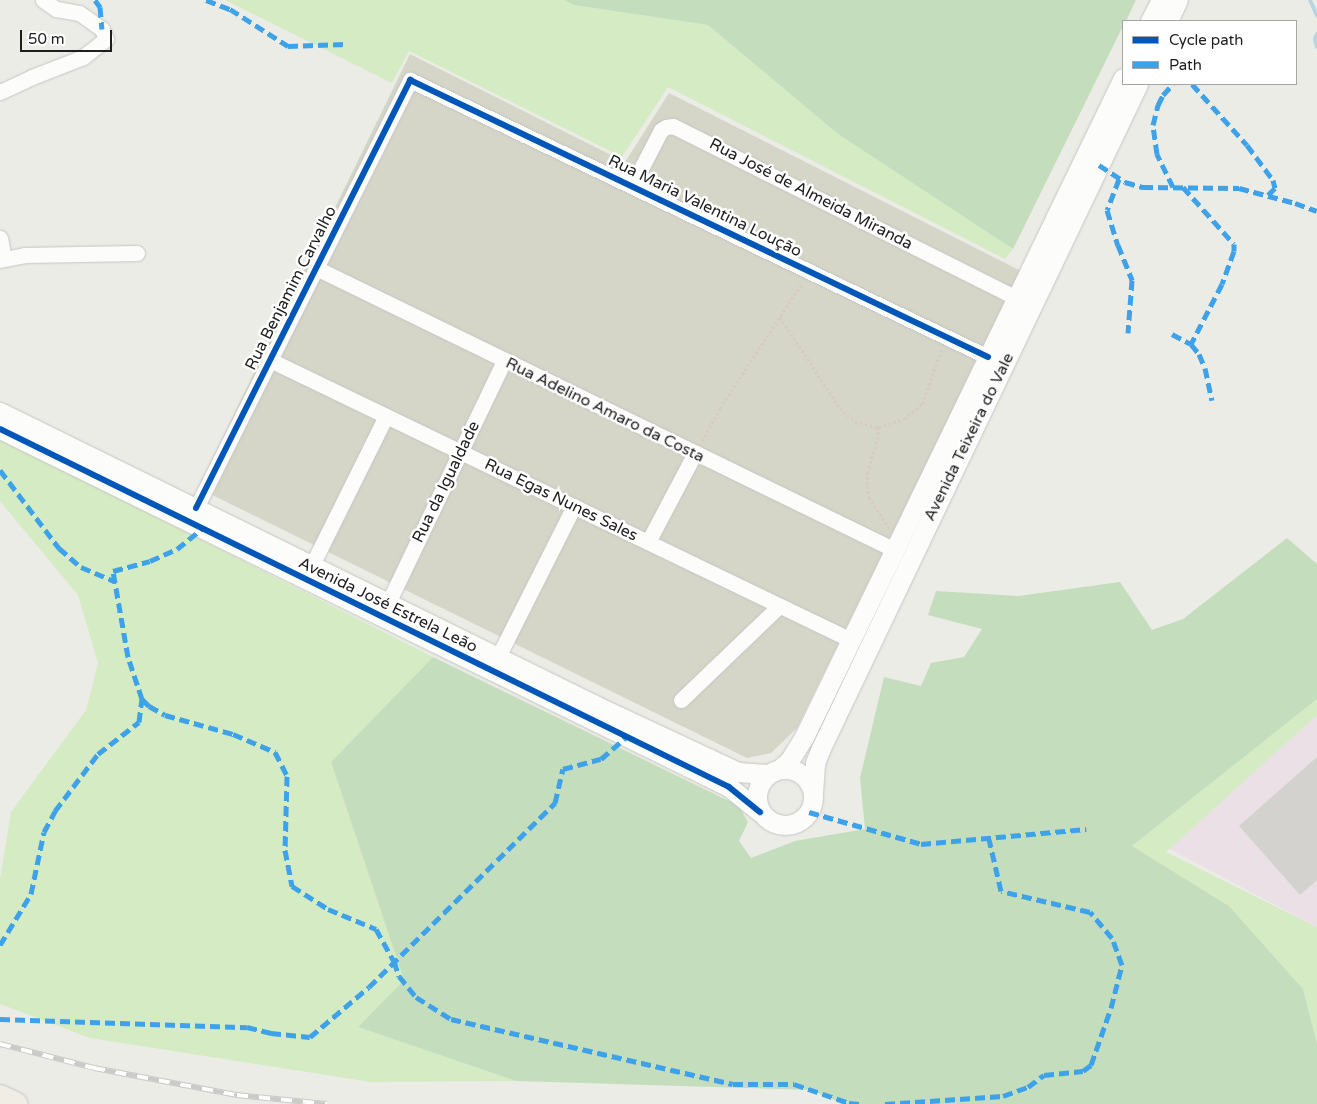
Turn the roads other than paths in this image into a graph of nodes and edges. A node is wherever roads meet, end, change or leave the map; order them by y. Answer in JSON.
{"nodes":[{"id":1,"x":43,"y":0,"type":"edge"},
{"id":2,"x":1161,"y":0,"type":"edge"},
{"id":3,"x":1178,"y":0,"type":"edge"},
{"id":4,"x":1151,"y":20,"type":"edge"},
{"id":5,"x":1168,"y":20,"type":"edge"},
{"id":6,"x":410,"y":80,"type":"joint"},
{"id":7,"x":1122,"y":80,"type":"edge"},
{"id":8,"x":1138,"y":85,"type":"edge"},
{"id":9,"x":0,"y":92,"type":"edge"},
{"id":10,"x":632,"y":186,"type":"junction"},
{"id":11,"x":0,"y":238,"type":"edge"},
{"id":12,"x":137,"y":253,"type":"dead end"},
{"id":13,"x":2,"y":259,"type":"edge"},
{"id":14,"x":316,"y":268,"type":"junction"},
{"id":15,"x":1017,"y":298,"type":"junction"},
{"id":16,"x":988,"y":357,"type":"junction"},
{"id":17,"x":270,"y":360,"type":"junction"},
{"id":18,"x":504,"y":361,"type":"junction"},
{"id":19,"x":0,"y":412,"type":"edge"},
{"id":20,"x":386,"y":416,"type":"junction"},
{"id":21,"x":0,"y":429,"type":"edge"},
{"id":22,"x":461,"y":451,"type":"junction"},
{"id":23,"x":696,"y":453,"type":"junction"},
{"id":24,"x":574,"y":506,"type":"junction"},
{"id":25,"x":196,"y":508,"type":"junction"},
{"id":26,"x":648,"y":542,"type":"junction"},
{"id":27,"x":897,"y":546,"type":"junction"},
{"id":28,"x":312,"y":565,"type":"junction"},
{"id":29,"x":388,"y":603,"type":"junction"},
{"id":30,"x":779,"y":606,"type":"junction"},
{"id":31,"x":851,"y":640,"type":"junction"},
{"id":32,"x":498,"y":657,"type":"junction"},
{"id":33,"x":681,"y":700,"type":"dead end"},
{"id":34,"x":774,"y":771,"type":"junction"},
{"id":35,"x":813,"y":793,"type":"junction"},
{"id":36,"x":760,"y":812,"type":"junction"},
{"id":37,"x":0,"y":1097,"type":"edge"},
{"id":38,"x":16,"y":1104,"type":"edge"}],
"edges":[{"from":1,"to":9,"type":"street"},
{"from":2,"to":4,"type":"street"},
{"from":3,"to":5,"type":"street"},
{"from":6,"to":10,"type":"street","name":"Rua Maria Valentina Loução"},
{"from":6,"to":14,"type":"street","name":"Rua Benjamim Carvalho"},
{"from":7,"to":15,"type":"street","name":"Avenida Teixeira do Vale"},
{"from":8,"to":35,"type":"street","name":"Avenida Teixeira do Vale"},
{"from":10,"to":15,"type":"street","name":"Rua José de Almeida Miranda"},
{"from":10,"to":16,"type":"street","name":"Rua Maria Valentina Loução"},
{"from":11,"to":13,"type":"street"},
{"from":12,"to":13,"type":"street"},
{"from":14,"to":17,"type":"street","name":"Rua Benjamim Carvalho"},
{"from":14,"to":18,"type":"street","name":"Rua Adelino Amaro da Costa"},
{"from":15,"to":16,"type":"street","name":"Avenida Teixeira do Vale"},
{"from":16,"to":27,"type":"street","name":"Avenida Teixeira do Vale"},
{"from":17,"to":20,"type":"street","name":"Rua Egas Nunes Sales"},
{"from":17,"to":25,"type":"street","name":"Rua Benjamim Carvalho"},
{"from":18,"to":22,"type":"street","name":"Rua da Igualdade"},
{"from":18,"to":23,"type":"street","name":"Rua Adelino Amaro da Costa"},
{"from":19,"to":25,"type":"street","name":"Avenida José Estrela Leão"},
{"from":20,"to":22,"type":"street","name":"Rua Egas Nunes Sales"},
{"from":20,"to":28,"type":"street"},
{"from":21,"to":36,"type":"street","name":"Avenida José Estrela Leão"},
{"from":22,"to":24,"type":"street","name":"Rua Egas Nunes Sales"},
{"from":22,"to":29,"type":"street","name":"Rua da Igualdade"},
{"from":23,"to":26,"type":"street"},
{"from":23,"to":27,"type":"street","name":"Rua Adelino Amaro da Costa"},
{"from":24,"to":26,"type":"street","name":"Rua Egas Nunes Sales"},
{"from":24,"to":32,"type":"street"},
{"from":25,"to":28,"type":"street","name":"Avenida José Estrela Leão"},
{"from":26,"to":30,"type":"street","name":"Rua Egas Nunes Sales"},
{"from":27,"to":31,"type":"street","name":"Avenida Teixeira do Vale"},
{"from":28,"to":29,"type":"street","name":"Avenida José Estrela Leão"},
{"from":29,"to":32,"type":"street","name":"Avenida José Estrela Leão"},
{"from":30,"to":31,"type":"street","name":"Rua Egas Nunes Sales"},
{"from":30,"to":33,"type":"street"},
{"from":31,"to":34,"type":"street","name":"Avenida Teixeira do Vale"},
{"from":32,"to":34,"type":"street","name":"Avenida José Estrela Leão"},
{"from":34,"to":35,"type":"street"},
{"from":34,"to":36,"type":"street","name":"Avenida Teixeira do Vale"},
{"from":35,"to":36,"type":"street","name":"Avenida Teixeira do Vale"},
{"from":37,"to":38,"type":"main road"}]}
